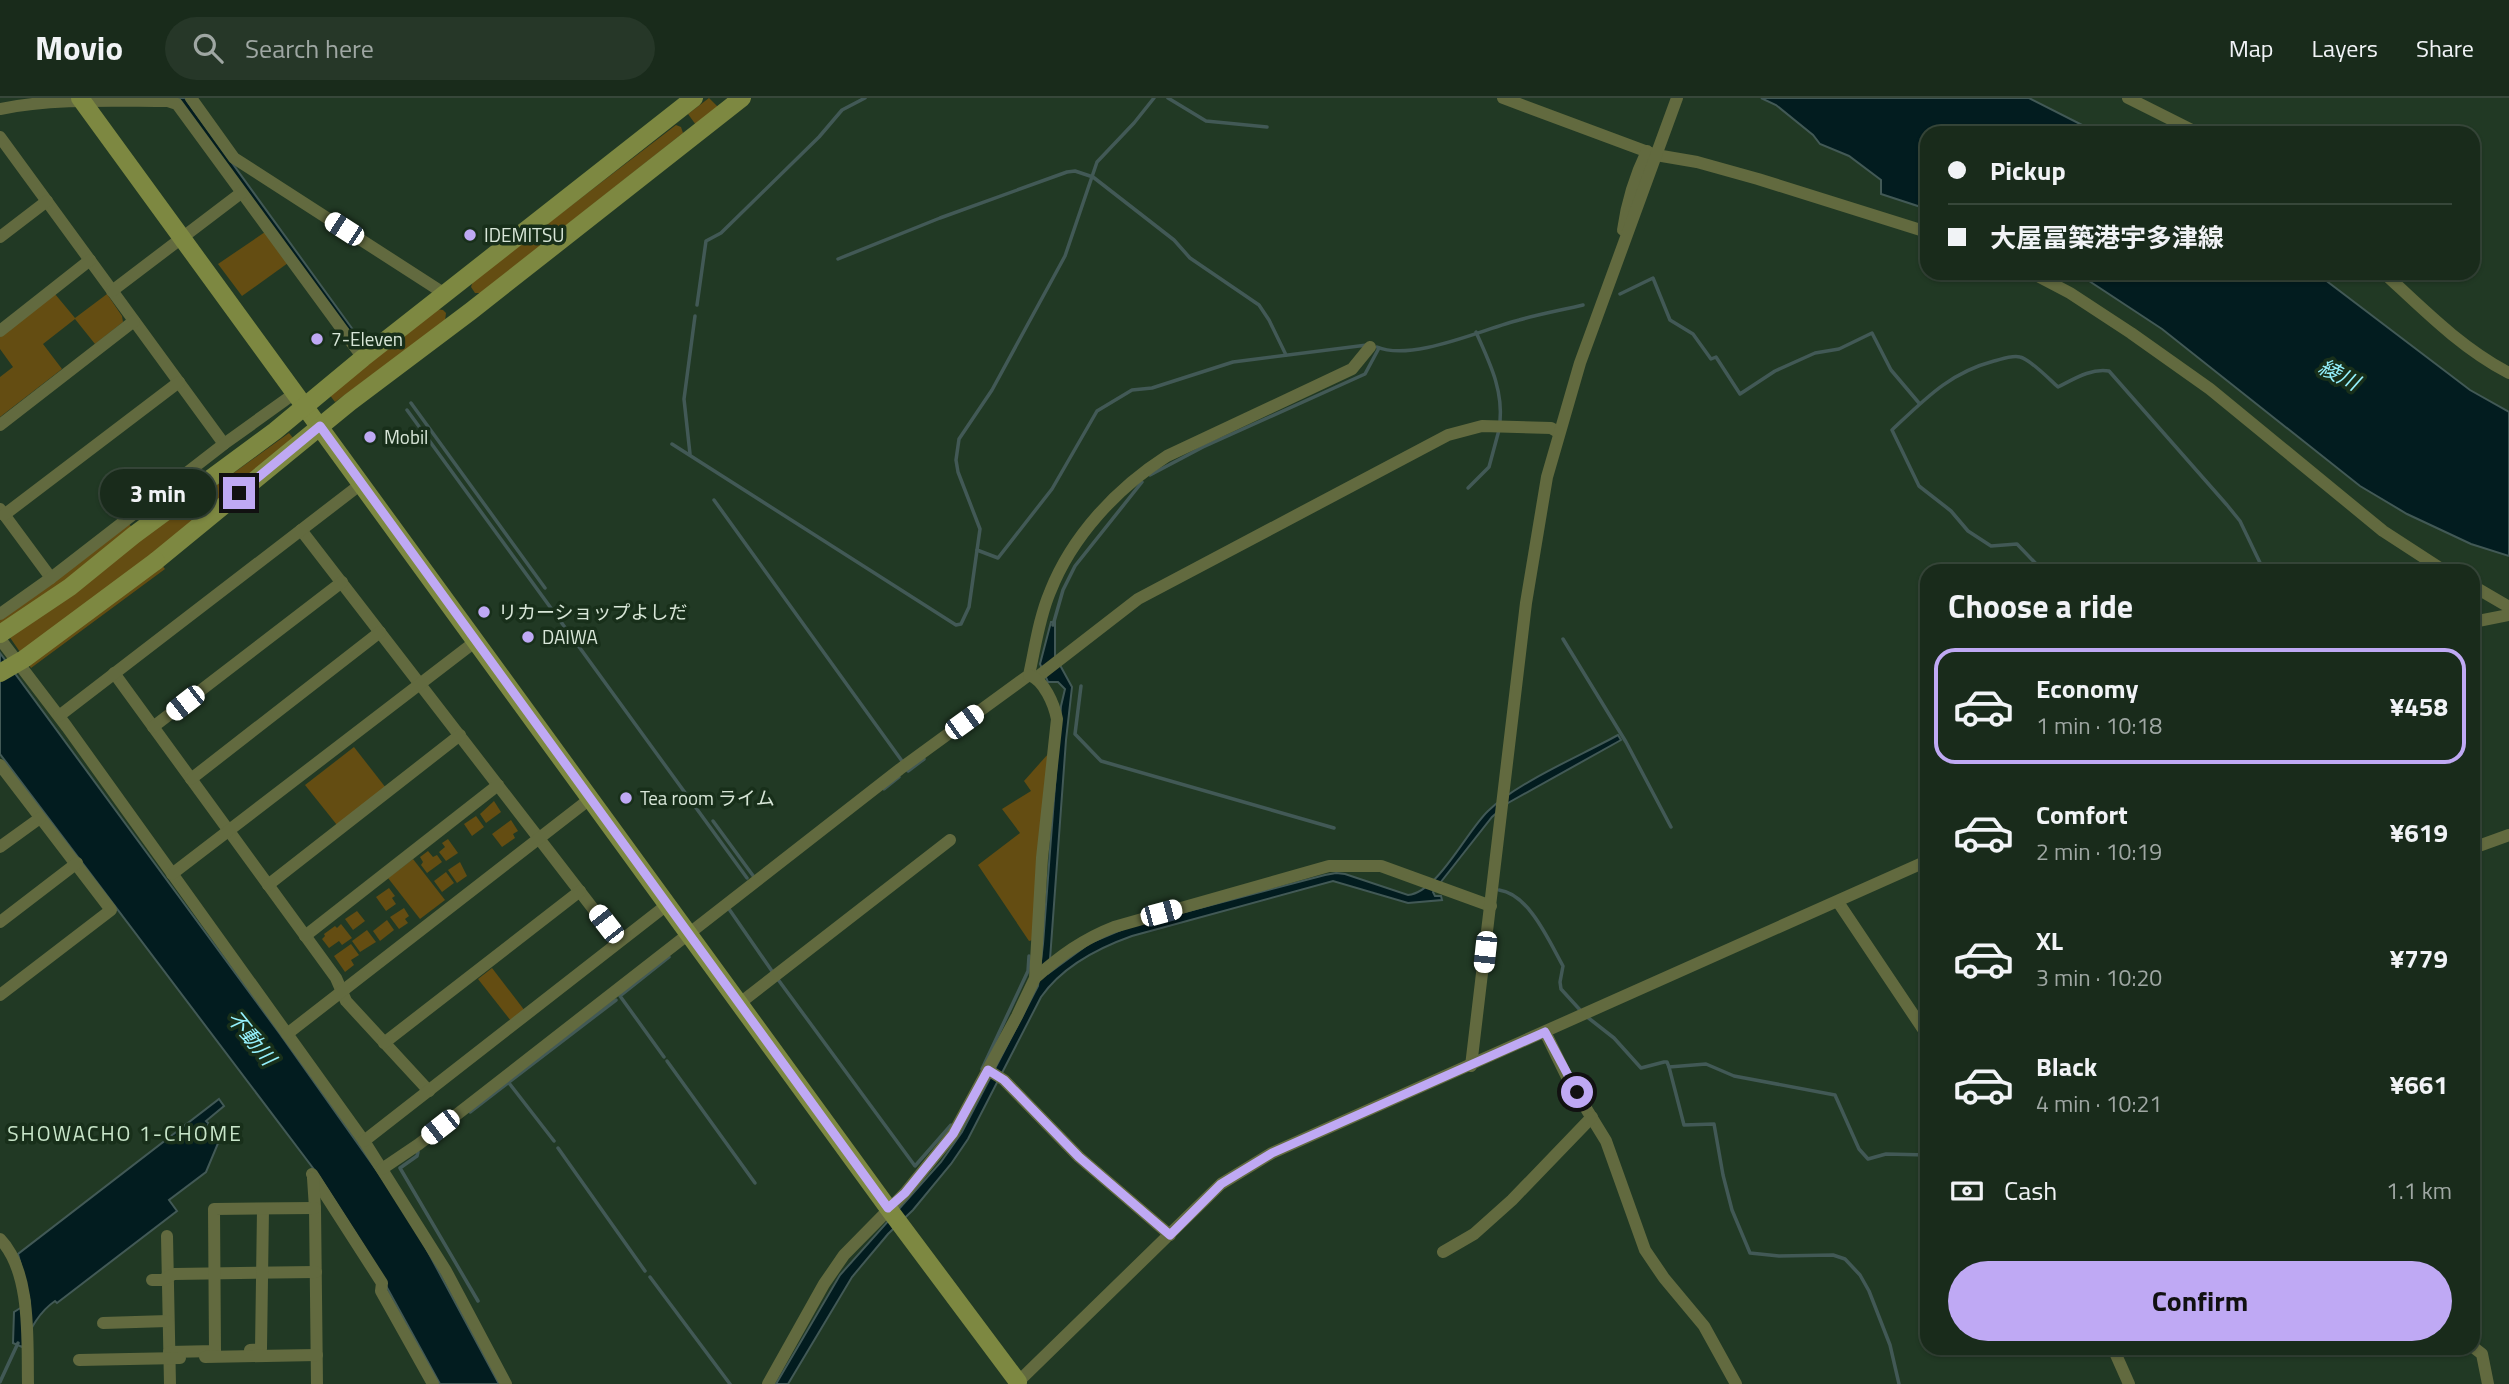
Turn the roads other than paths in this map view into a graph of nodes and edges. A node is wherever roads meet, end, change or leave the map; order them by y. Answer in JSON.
{"nodes":[{"id":1,"x":191,"y":98,"type":"edge"},
{"id":2,"x":694,"y":98,"type":"edge"},
{"id":3,"x":742,"y":98,"type":"edge"},
{"id":4,"x":1503,"y":98,"type":"edge"},
{"id":5,"x":1677,"y":98,"type":"edge"},
{"id":6,"x":2128,"y":98,"type":"edge"},
{"id":7,"x":81,"y":99,"type":"edge"},
{"id":8,"x":0,"y":109,"type":"edge"},
{"id":9,"x":677,"y":112,"type":"junction"},
{"id":10,"x":2184,"y":126,"type":"edge"},
{"id":11,"x":695,"y":136,"type":"junction"},
{"id":12,"x":0,"y":138,"type":"edge"},
{"id":13,"x":1654,"y":151,"type":"junction"},
{"id":14,"x":241,"y":193,"type":"junction"},
{"id":15,"x":47,"y":201,"type":"junction"},
{"id":16,"x":1920,"y":230,"type":"edge"},
{"id":17,"x":0,"y":237,"type":"edge"},
{"id":18,"x":181,"y":237,"type":"junction"},
{"id":19,"x":90,"y":260,"type":"junction"},
{"id":20,"x":2045,"y":280,"type":"edge"},
{"id":21,"x":2392,"y":280,"type":"edge"},
{"id":22,"x":112,"y":290,"type":"junction"},
{"id":23,"x":444,"y":294,"type":"junction"},
{"id":24,"x":471,"y":311,"type":"junction"},
{"id":25,"x":134,"y":321,"type":"junction"},
{"id":26,"x":0,"y":331,"type":"edge"},
{"id":27,"x":1370,"y":347,"type":"dead end"},
{"id":28,"x":363,"y":358,"type":"junction"},
{"id":29,"x":2483,"y":359,"type":"junction"},
{"id":30,"x":2509,"y":363,"type":"edge"},
{"id":31,"x":2509,"y":373,"type":"edge"},
{"id":32,"x":179,"y":382,"type":"junction"},
{"id":33,"x":300,"y":399,"type":"junction"},
{"id":34,"x":0,"y":425,"type":"edge"},
{"id":35,"x":320,"y":426,"type":"junction"},
{"id":36,"x":1558,"y":432,"type":"junction"},
{"id":37,"x":224,"y":444,"type":"junction"},
{"id":38,"x":361,"y":484,"type":"junction"},
{"id":39,"x":2,"y":512,"type":"edge"},
{"id":40,"x":301,"y":530,"type":"junction"},
{"id":41,"x":2435,"y":564,"type":"edge"},
{"id":42,"x":51,"y":578,"type":"junction"},
{"id":43,"x":342,"y":582,"type":"junction"},
{"id":44,"x":2480,"y":590,"type":"edge"},
{"id":45,"x":2509,"y":607,"type":"edge"},
{"id":46,"x":0,"y":614,"type":"edge"},
{"id":47,"x":2509,"y":615,"type":"edge"},
{"id":48,"x":2480,"y":621,"type":"edge"},
{"id":49,"x":380,"y":632,"type":"junction"},
{"id":50,"x":0,"y":634,"type":"edge"},
{"id":51,"x":0,"y":639,"type":"edge"},
{"id":52,"x":476,"y":641,"type":"junction"},
{"id":53,"x":0,"y":673,"type":"edge"},
{"id":54,"x":114,"y":674,"type":"junction"},
{"id":55,"x":1035,"y":676,"type":"junction"},
{"id":56,"x":421,"y":685,"type":"junction"},
{"id":57,"x":59,"y":716,"type":"junction"},
{"id":58,"x":153,"y":727,"type":"junction"},
{"id":59,"x":460,"y":735,"type":"junction"},
{"id":60,"x":1,"y":770,"type":"edge"},
{"id":61,"x":191,"y":779,"type":"junction"},
{"id":62,"x":498,"y":785,"type":"junction"},
{"id":63,"x":591,"y":799,"type":"junction"},
{"id":64,"x":40,"y":818,"type":"junction"},
{"id":65,"x":229,"y":832,"type":"junction"},
{"id":66,"x":2509,"y":835,"type":"edge"},
{"id":67,"x":539,"y":839,"type":"junction"},
{"id":68,"x":950,"y":840,"type":"dead end"},
{"id":69,"x":2480,"y":845,"type":"edge"},
{"id":70,"x":0,"y":847,"type":"edge"},
{"id":71,"x":76,"y":863,"type":"junction"},
{"id":72,"x":1920,"y":864,"type":"edge"},
{"id":73,"x":172,"y":874,"type":"junction"},
{"id":74,"x":268,"y":885,"type":"junction"},
{"id":75,"x":580,"y":891,"type":"junction"},
{"id":76,"x":1838,"y":902,"type":"junction"},
{"id":77,"x":668,"y":904,"type":"junction"},
{"id":78,"x":1491,"y":905,"type":"junction"},
{"id":79,"x":0,"y":922,"type":"edge"},
{"id":80,"x":690,"y":933,"type":"junction"},
{"id":81,"x":305,"y":936,"type":"junction"},
{"id":82,"x":618,"y":941,"type":"junction"},
{"id":83,"x":1036,"y":976,"type":"junction"},
{"id":84,"x":342,"y":990,"type":"junction"},
{"id":85,"x":0,"y":995,"type":"edge"},
{"id":86,"x":740,"y":1003,"type":"junction"},
{"id":87,"x":1920,"y":1025,"type":"edge"},
{"id":88,"x":1545,"y":1032,"type":"junction"},
{"id":89,"x":288,"y":1034,"type":"junction"},
{"id":90,"x":384,"y":1044,"type":"junction"},
{"id":91,"x":1471,"y":1066,"type":"junction"},
{"id":92,"x":990,"y":1071,"type":"junction"},
{"id":93,"x":429,"y":1091,"type":"junction"},
{"id":94,"x":1592,"y":1117,"type":"junction"},
{"id":95,"x":364,"y":1141,"type":"junction"},
{"id":96,"x":382,"y":1169,"type":"junction"},
{"id":97,"x":315,"y":1208,"type":"junction"},
{"id":98,"x":263,"y":1209,"type":"junction"},
{"id":99,"x":893,"y":1215,"type":"junction"},
{"id":100,"x":1170,"y":1235,"type":"junction"},
{"id":101,"x":167,"y":1236,"type":"dead end"},
{"id":102,"x":0,"y":1240,"type":"edge"},
{"id":103,"x":1443,"y":1252,"type":"dead end"},
{"id":104,"x":316,"y":1272,"type":"junction"},
{"id":105,"x":215,"y":1273,"type":"junction"},
{"id":106,"x":263,"y":1273,"type":"junction"},
{"id":107,"x":168,"y":1277,"type":"junction"},
{"id":108,"x":152,"y":1280,"type":"dead end"},
{"id":109,"x":169,"y":1321,"type":"junction"},
{"id":110,"x":103,"y":1323,"type":"dead end"},
{"id":111,"x":215,"y":1351,"type":"junction"},
{"id":112,"x":2480,"y":1352,"type":"edge"},
{"id":113,"x":169,"y":1355,"type":"junction"},
{"id":114,"x":317,"y":1355,"type":"junction"},
{"id":115,"x":2116,"y":1355,"type":"edge"},
{"id":116,"x":79,"y":1360,"type":"dead end"},
{"id":117,"x":1017,"y":1383,"type":"edge"},
{"id":118,"x":28,"y":1384,"type":"edge"},
{"id":119,"x":170,"y":1384,"type":"edge"},
{"id":120,"x":317,"y":1384,"type":"edge"},
{"id":121,"x":433,"y":1384,"type":"edge"},
{"id":122,"x":506,"y":1384,"type":"edge"},
{"id":123,"x":768,"y":1384,"type":"edge"},
{"id":124,"x":1736,"y":1384,"type":"edge"},
{"id":125,"x":2129,"y":1384,"type":"edge"},
{"id":126,"x":2488,"y":1384,"type":"edge"}],
"edges":[{"from":1,"to":23,"type":"street"},
{"from":2,"to":9,"type":"main road"},
{"from":3,"to":11,"type":"main road"},
{"from":4,"to":13,"type":"street"},
{"from":5,"to":13,"type":"street"},
{"from":6,"to":10,"type":"street"},
{"from":7,"to":8,"type":"street"},
{"from":7,"to":14,"type":"street"},
{"from":7,"to":18,"type":"main road"},
{"from":9,"to":11,"type":"main road"},
{"from":9,"to":23,"type":"main road"},
{"from":11,"to":24,"type":"main road"},
{"from":12,"to":15,"type":"street"},
{"from":13,"to":16,"type":"street"},
{"from":13,"to":36,"type":"street"},
{"from":14,"to":18,"type":"street"},
{"from":14,"to":28,"type":"street"},
{"from":15,"to":17,"type":"street"},
{"from":15,"to":19,"type":"street"},
{"from":18,"to":22,"type":"street"},
{"from":18,"to":33,"type":"main road"},
{"from":19,"to":22,"type":"street"},
{"from":19,"to":26,"type":"street"},
{"from":20,"to":41,"type":"street"},
{"from":21,"to":29,"type":"street"},
{"from":22,"to":25,"type":"street"},
{"from":23,"to":24,"type":"main road"},
{"from":23,"to":28,"type":"main road"},
{"from":24,"to":35,"type":"main road"},
{"from":25,"to":32,"type":"street"},
{"from":25,"to":34,"type":"street"},
{"from":27,"to":55,"type":"street"},
{"from":28,"to":33,"type":"main road"},
{"from":29,"to":30,"type":"street"},
{"from":29,"to":31,"type":"street"},
{"from":32,"to":37,"type":"street"},
{"from":32,"to":39,"type":"street"},
{"from":33,"to":35,"type":"main road"},
{"from":33,"to":37,"type":"street"},
{"from":33,"to":50,"type":"main road"},
{"from":35,"to":38,"type":"main road"},
{"from":35,"to":53,"type":"main road","bridge":true},
{"from":36,"to":55,"type":"street"},
{"from":36,"to":78,"type":"street"},
{"from":37,"to":42,"type":"street"},
{"from":38,"to":40,"type":"street"},
{"from":38,"to":52,"type":"main road"},
{"from":39,"to":42,"type":"street"},
{"from":40,"to":43,"type":"street"},
{"from":40,"to":54,"type":"street"},
{"from":42,"to":46,"type":"street"},
{"from":43,"to":49,"type":"street"},
{"from":43,"to":58,"type":"street"},
{"from":44,"to":45,"type":"street"},
{"from":47,"to":48,"type":"street"},
{"from":49,"to":56,"type":"street"},
{"from":49,"to":61,"type":"street"},
{"from":51,"to":57,"type":"street"},
{"from":52,"to":56,"type":"street"},
{"from":52,"to":63,"type":"main road"},
{"from":54,"to":57,"type":"street"},
{"from":54,"to":58,"type":"street"},
{"from":55,"to":80,"type":"street"},
{"from":55,"to":83,"type":"street"},
{"from":56,"to":59,"type":"street"},
{"from":56,"to":65,"type":"street"},
{"from":57,"to":73,"type":"street"},
{"from":58,"to":61,"type":"street"},
{"from":59,"to":62,"type":"street"},
{"from":59,"to":74,"type":"street"},
{"from":60,"to":64,"type":"street"},
{"from":61,"to":65,"type":"street"},
{"from":62,"to":67,"type":"street"},
{"from":62,"to":81,"type":"street"},
{"from":63,"to":67,"type":"street"},
{"from":63,"to":77,"type":"main road"},
{"from":64,"to":70,"type":"street"},
{"from":64,"to":71,"type":"street"},
{"from":65,"to":73,"type":"street"},
{"from":65,"to":74,"type":"street"},
{"from":66,"to":69,"type":"street"},
{"from":67,"to":75,"type":"street"},
{"from":67,"to":84,"type":"street"},
{"from":68,"to":86,"type":"street"},
{"from":71,"to":79,"type":"street"},
{"from":71,"to":85,"type":"street"},
{"from":72,"to":76,"type":"street"},
{"from":73,"to":89,"type":"street"},
{"from":74,"to":81,"type":"street"},
{"from":75,"to":82,"type":"street"},
{"from":75,"to":90,"type":"street"},
{"from":76,"to":87,"type":"street"},
{"from":76,"to":88,"type":"street"},
{"from":77,"to":80,"type":"main road"},
{"from":77,"to":82,"type":"street"},
{"from":78,"to":83,"type":"street"},
{"from":78,"to":91,"type":"street"},
{"from":80,"to":86,"type":"main road"},
{"from":80,"to":96,"type":"street"},
{"from":81,"to":84,"type":"street"},
{"from":82,"to":93,"type":"street"},
{"from":83,"to":92,"type":"street"},
{"from":84,"to":89,"type":"street"},
{"from":84,"to":90,"type":"street"},
{"from":86,"to":99,"type":"main road"},
{"from":88,"to":91,"type":"street"},
{"from":88,"to":94,"type":"street"},
{"from":89,"to":95,"type":"street"},
{"from":90,"to":93,"type":"street"},
{"from":91,"to":100,"type":"street"},
{"from":92,"to":99,"type":"street"},
{"from":92,"to":100,"type":"street"},
{"from":93,"to":95,"type":"street"},
{"from":94,"to":103,"type":"street"},
{"from":94,"to":124,"type":"street"},
{"from":95,"to":96,"type":"street"},
{"from":96,"to":122,"type":"street"},
{"from":97,"to":98,"type":"street"},
{"from":97,"to":104,"type":"street"},
{"from":97,"to":121,"type":"street"},
{"from":98,"to":105,"type":"street"},
{"from":98,"to":106,"type":"street"},
{"from":99,"to":117,"type":"main road"},
{"from":99,"to":123,"type":"street"},
{"from":100,"to":117,"type":"street"},
{"from":101,"to":107,"type":"street"},
{"from":102,"to":118,"type":"street"},
{"from":104,"to":106,"type":"street"},
{"from":104,"to":114,"type":"street"},
{"from":105,"to":106,"type":"street"},
{"from":105,"to":107,"type":"street"},
{"from":105,"to":111,"type":"street"},
{"from":106,"to":111,"type":"street"},
{"from":107,"to":108,"type":"street"},
{"from":107,"to":109,"type":"street"},
{"from":109,"to":110,"type":"street"},
{"from":109,"to":113,"type":"street"},
{"from":111,"to":113,"type":"street"},
{"from":112,"to":126,"type":"street"},
{"from":113,"to":114,"type":"street"},
{"from":113,"to":116,"type":"street"},
{"from":113,"to":119,"type":"street"},
{"from":114,"to":120,"type":"street"},
{"from":115,"to":125,"type":"street"}]}
